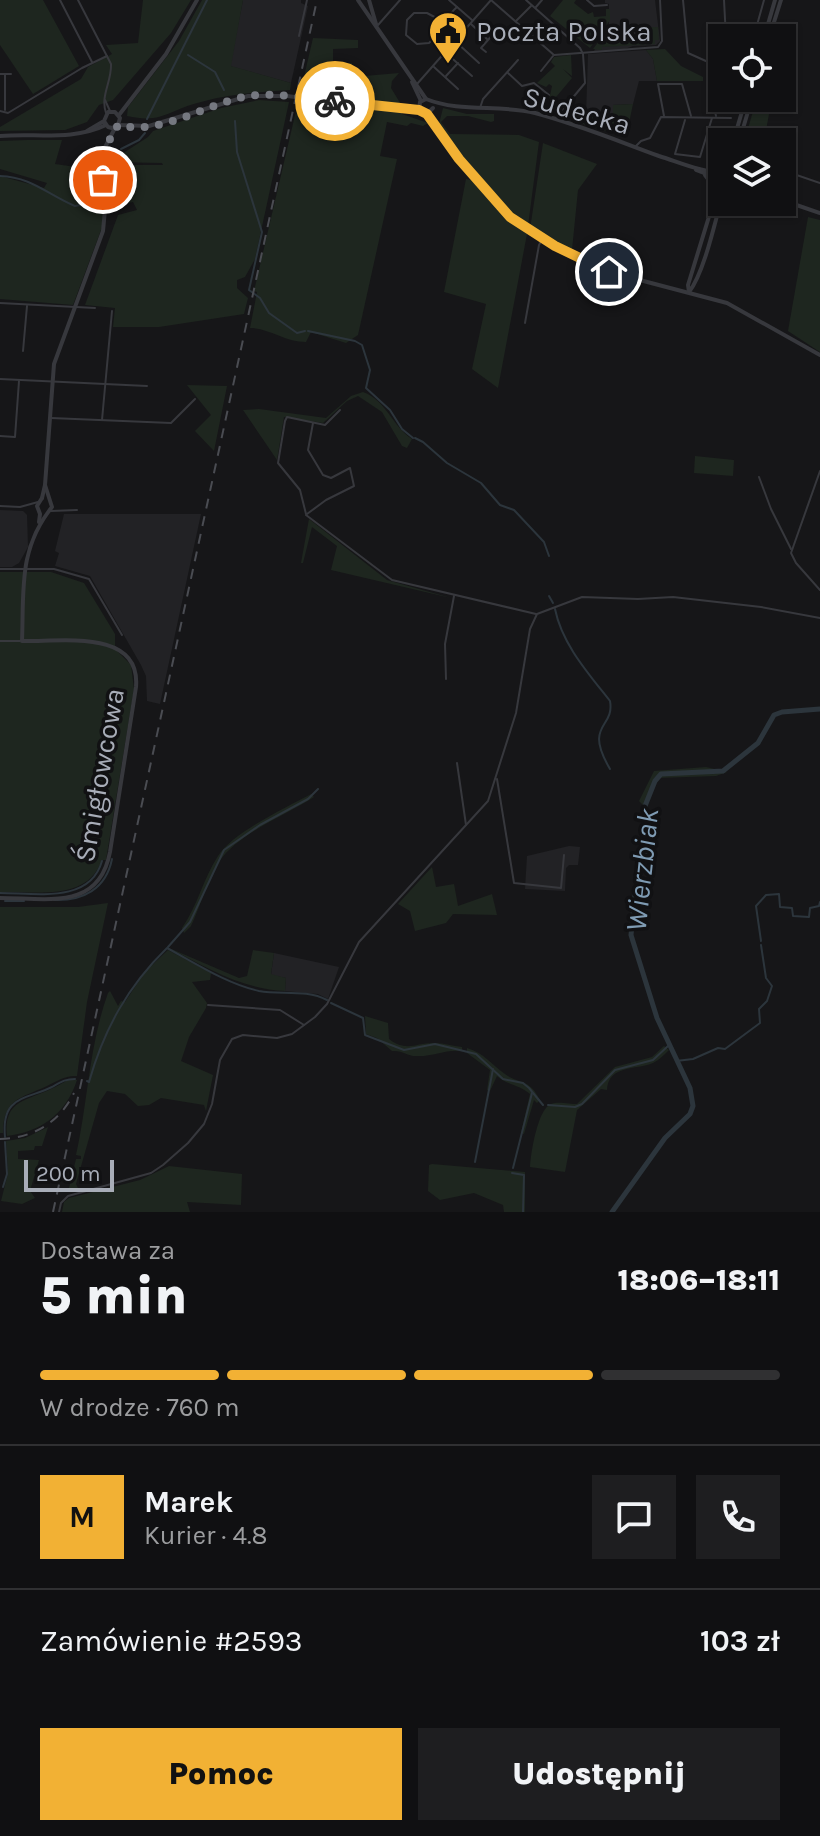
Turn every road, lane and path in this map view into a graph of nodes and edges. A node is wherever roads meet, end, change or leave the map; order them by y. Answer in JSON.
{"nodes":[{"id":1,"x":60,"y":0,"type":"edge"},
{"id":2,"x":78,"y":0,"type":"edge"},
{"id":3,"x":197,"y":0,"type":"edge"},
{"id":4,"x":307,"y":0,"type":"edge"},
{"id":5,"x":400,"y":0,"type":"edge"},
{"id":6,"x":449,"y":0,"type":"edge"},
{"id":7,"x":491,"y":0,"type":"edge"},
{"id":8,"x":526,"y":0,"type":"edge"},
{"id":9,"x":542,"y":0,"type":"edge"},
{"id":10,"x":587,"y":0,"type":"edge"},
{"id":11,"x":660,"y":0,"type":"edge"},
{"id":12,"x":683,"y":0,"type":"edge"},
{"id":13,"x":724,"y":0,"type":"edge"},
{"id":14,"x":764,"y":0,"type":"edge"},
{"id":15,"x":778,"y":0,"type":"edge"},
{"id":16,"x":360,"y":3,"type":"edge"},
{"id":17,"x":369,"y":3,"type":"edge"},
{"id":18,"x":532,"y":5,"type":"junction"},
{"id":19,"x":607,"y":5,"type":"dead end"},
{"id":20,"x":457,"y":7,"type":"junction"},
{"id":21,"x":535,"y":8,"type":"junction"},
{"id":22,"x":444,"y":22,"type":"junction"},
{"id":23,"x":472,"y":22,"type":"junction"},
{"id":24,"x":516,"y":22,"type":"junction"},
{"id":25,"x":726,"y":24,"type":"edge"},
{"id":26,"x":758,"y":24,"type":"edge"},
{"id":27,"x":771,"y":24,"type":"edge"},
{"id":28,"x":377,"y":26,"type":"junction"},
{"id":29,"x":495,"y":32,"type":"dead end"},
{"id":30,"x":299,"y":36,"type":"dead end"},
{"id":31,"x":488,"y":39,"type":"junction"},
{"id":32,"x":455,"y":41,"type":"junction"},
{"id":33,"x":446,"y":52,"type":"junction"},
{"id":34,"x":486,"y":52,"type":"dead end"},
{"id":35,"x":583,"y":54,"type":"junction"},
{"id":36,"x":554,"y":55,"type":"junction"},
{"id":37,"x":107,"y":56,"type":"junction"},
{"id":38,"x":518,"y":60,"type":"dead end"},
{"id":39,"x":708,"y":62,"type":"edge"},
{"id":40,"x":92,"y":63,"type":"junction"},
{"id":41,"x":458,"y":63,"type":"junction"},
{"id":42,"x":479,"y":63,"type":"dead end"},
{"id":43,"x":433,"y":66,"type":"junction"},
{"id":44,"x":541,"y":71,"type":"dead end"},
{"id":45,"x":507,"y":72,"type":"junction"},
{"id":46,"x":0,"y":74,"type":"edge"},
{"id":47,"x":5,"y":74,"type":"junction"},
{"id":48,"x":11,"y":74,"type":"dead end"},
{"id":49,"x":409,"y":76,"type":"junction"},
{"id":50,"x":472,"y":76,"type":"dead end"},
{"id":51,"x":445,"y":77,"type":"junction"},
{"id":52,"x":417,"y":84,"type":"junction"},
{"id":53,"x":458,"y":89,"type":"dead end"},
{"id":54,"x":5,"y":93,"type":"junction"},
{"id":55,"x":0,"y":94,"type":"edge"},
{"id":56,"x":549,"y":95,"type":"dead end"},
{"id":57,"x":421,"y":104,"type":"junction"},
{"id":58,"x":431,"y":109,"type":"junction"},
{"id":59,"x":480,"y":109,"type":"junction"},
{"id":60,"x":0,"y":111,"type":"edge"},
{"id":61,"x":5,"y":111,"type":"junction"},
{"id":62,"x":713,"y":112,"type":"edge"},
{"id":63,"x":664,"y":116,"type":"junction"},
{"id":64,"x":686,"y":117,"type":"junction"},
{"id":65,"x":692,"y":117,"type":"junction"},
{"id":66,"x":714,"y":117,"type":"junction"},
{"id":67,"x":731,"y":118,"type":"dead end"},
{"id":68,"x":555,"y":119,"type":"junction"},
{"id":69,"x":112,"y":120,"type":"junction"},
{"id":70,"x":0,"y":136,"type":"edge"},
{"id":71,"x":635,"y":147,"type":"junction"},
{"id":72,"x":708,"y":170,"type":"edge"},
{"id":73,"x":703,"y":171,"type":"junction"},
{"id":74,"x":708,"y":173,"type":"edge"},
{"id":75,"x":796,"y":175,"type":"edge"},
{"id":76,"x":708,"y":178,"type":"edge"},
{"id":77,"x":820,"y":183,"type":"edge"},
{"id":78,"x":796,"y":205,"type":"edge"},
{"id":79,"x":820,"y":213,"type":"edge"},
{"id":80,"x":710,"y":216,"type":"edge"},
{"id":81,"x":716,"y":216,"type":"edge"},
{"id":82,"x":543,"y":238,"type":"junction"},
{"id":83,"x":604,"y":271,"type":"junction"},
{"id":84,"x":690,"y":285,"type":"junction"},
{"id":85,"x":679,"y":289,"type":"junction"},
{"id":86,"x":623,"y":291,"type":"dead end"},
{"id":87,"x":689,"y":292,"type":"junction"},
{"id":88,"x":696,"y":293,"type":"junction"},
{"id":89,"x":0,"y":303,"type":"edge"},
{"id":90,"x":27,"y":305,"type":"junction"},
{"id":91,"x":75,"y":308,"type":"junction"},
{"id":92,"x":95,"y":308,"type":"dead end"},
{"id":93,"x":112,"y":311,"type":"dead end"},
{"id":94,"x":525,"y":323,"type":"dead end"},
{"id":95,"x":23,"y":351,"type":"dead end"},
{"id":96,"x":820,"y":355,"type":"edge"},
{"id":97,"x":0,"y":379,"type":"edge"},
{"id":98,"x":19,"y":380,"type":"junction"},
{"id":99,"x":52,"y":382,"type":"junction"},
{"id":100,"x":104,"y":384,"type":"junction"},
{"id":101,"x":147,"y":386,"type":"dead end"},
{"id":102,"x":195,"y":399,"type":"dead end"},
{"id":103,"x":340,"y":410,"type":"dead end"},
{"id":104,"x":50,"y":418,"type":"junction"},
{"id":105,"x":102,"y":421,"type":"junction"},
{"id":106,"x":313,"y":423,"type":"junction"},
{"id":107,"x":0,"y":436,"type":"edge"},
{"id":108,"x":820,"y":471,"type":"edge"},
{"id":109,"x":759,"y":477,"type":"dead end"},
{"id":110,"x":42,"y":500,"type":"junction"},
{"id":111,"x":52,"y":505,"type":"junction"},
{"id":112,"x":0,"y":506,"type":"edge"},
{"id":113,"x":25,"y":506,"type":"junction"},
{"id":114,"x":39,"y":510,"type":"junction"},
{"id":115,"x":62,"y":510,"type":"junction"},
{"id":116,"x":77,"y":510,"type":"dead end"},
{"id":117,"x":48,"y":512,"type":"junction"},
{"id":118,"x":306,"y":515,"type":"junction"},
{"id":119,"x":39,"y":524,"type":"junction"},
{"id":120,"x":792,"y":550,"type":"junction"},
{"id":121,"x":0,"y":569,"type":"edge"},
{"id":122,"x":23,"y":569,"type":"junction"},
{"id":123,"x":820,"y":590,"type":"edge"},
{"id":124,"x":454,"y":594,"type":"junction"},
{"id":125,"x":537,"y":614,"type":"junction"},
{"id":126,"x":820,"y":618,"type":"edge"},
{"id":127,"x":122,"y":635,"type":"dead end"},
{"id":128,"x":0,"y":641,"type":"edge"},
{"id":129,"x":22,"y":641,"type":"junction"},
{"id":130,"x":446,"y":679,"type":"dead end"},
{"id":131,"x":457,"y":763,"type":"dead end"},
{"id":132,"x":496,"y":778,"type":"junction"},
{"id":133,"x":466,"y":825,"type":"junction"},
{"id":134,"x":564,"y":855,"type":"dead end"},
{"id":135,"x":0,"y":898,"type":"edge"},
{"id":136,"x":208,"y":1005,"type":"dead end"},
{"id":137,"x":305,"y":1026,"type":"junction"},
{"id":138,"x":59,"y":1212,"type":"edge"}],
"edges":[{"from":1,"to":40,"type":"street"},
{"from":2,"to":37,"type":"street"},
{"from":3,"to":69,"type":"street"},
{"from":4,"to":30,"type":"street"},
{"from":5,"to":28,"type":"street"},
{"from":6,"to":20,"type":"street"},
{"from":7,"to":23,"type":"street"},
{"from":7,"to":24,"type":"street"},
{"from":8,"to":18,"type":"street"},
{"from":9,"to":21,"type":"street"},
{"from":10,"to":19,"type":"street"},
{"from":11,"to":35,"type":"street"},
{"from":12,"to":39,"type":"street"},
{"from":13,"to":25,"type":"street"},
{"from":14,"to":26,"type":"street"},
{"from":15,"to":27,"type":"street"},
{"from":16,"to":17,"type":"street"},
{"from":16,"to":28,"type":"street"},
{"from":17,"to":28,"type":"street"},
{"from":18,"to":21,"type":"street"},
{"from":18,"to":24,"type":"street"},
{"from":20,"to":22,"type":"street"},
{"from":20,"to":23,"type":"street"},
{"from":21,"to":35,"type":"street"},
{"from":22,"to":22,"type":"street"},
{"from":23,"to":31,"type":"street"},
{"from":23,"to":32,"type":"street"},
{"from":24,"to":36,"type":"street"},
{"from":28,"to":49,"type":"street"},
{"from":29,"to":31,"type":"street"},
{"from":31,"to":34,"type":"street"},
{"from":32,"to":33,"type":"street"},
{"from":32,"to":42,"type":"street"},
{"from":33,"to":41,"type":"street"},
{"from":33,"to":43,"type":"street"},
{"from":35,"to":36,"type":"street"},
{"from":35,"to":68,"type":"street"},
{"from":36,"to":44,"type":"street"},
{"from":37,"to":40,"type":"street"},
{"from":37,"to":69,"type":"street"},
{"from":38,"to":45,"type":"street"},
{"from":40,"to":61,"type":"street"},
{"from":41,"to":50,"type":"street"},
{"from":41,"to":51,"type":"street"},
{"from":43,"to":51,"type":"street"},
{"from":43,"to":52,"type":"street"},
{"from":45,"to":56,"type":"street"},
{"from":45,"to":59,"type":"street"},
{"from":46,"to":47,"type":"street"},
{"from":47,"to":48,"type":"street"},
{"from":47,"to":54,"type":"street"},
{"from":49,"to":52,"type":"street"},
{"from":49,"to":57,"type":"street"},
{"from":51,"to":53,"type":"street"},
{"from":52,"to":57,"type":"street"},
{"from":54,"to":55,"type":"street"},
{"from":54,"to":61,"type":"street"},
{"from":57,"to":58,"type":"street"},
{"from":57,"to":58,"type":"street"},
{"from":57,"to":69,"type":"street","bridge":true},
{"from":58,"to":59,"type":"street","name":"Sudecka"},
{"from":58,"to":82,"type":"street"},
{"from":59,"to":68,"type":"street","name":"Sudecka"},
{"from":60,"to":61,"type":"street"},
{"from":62,"to":66,"type":"street"},
{"from":63,"to":64,"type":"street"},
{"from":63,"to":65,"type":"street"},
{"from":63,"to":71,"type":"street"},
{"from":64,"to":65,"type":"street"},
{"from":64,"to":66,"type":"street"},
{"from":65,"to":66,"type":"street"},
{"from":66,"to":67,"type":"street"},
{"from":68,"to":71,"type":"street","name":"Sudecka"},
{"from":69,"to":70,"type":"street"},
{"from":69,"to":91,"type":"street"},
{"from":71,"to":73,"type":"street","name":"Sudecka"},
{"from":72,"to":73,"type":"street"},
{"from":73,"to":74,"type":"street","name":"Sudecka"},
{"from":73,"to":76,"type":"street"},
{"from":75,"to":77,"type":"street"},
{"from":78,"to":79,"type":"street"},
{"from":80,"to":84,"type":"street"},
{"from":81,"to":84,"type":"street"},
{"from":82,"to":83,"type":"street"},
{"from":82,"to":94,"type":"street"},
{"from":83,"to":85,"type":"street"},
{"from":83,"to":86,"type":"street"},
{"from":84,"to":85,"type":"street"},
{"from":84,"to":87,"type":"street"},
{"from":84,"to":88,"type":"street"},
{"from":85,"to":87,"type":"street"},
{"from":87,"to":88,"type":"street"},
{"from":88,"to":96,"type":"street"},
{"from":89,"to":90,"type":"street"},
{"from":90,"to":91,"type":"street"},
{"from":90,"to":95,"type":"street"},
{"from":91,"to":92,"type":"street"},
{"from":91,"to":99,"type":"street"},
{"from":93,"to":100,"type":"street"},
{"from":97,"to":98,"type":"street"},
{"from":98,"to":99,"type":"street"},
{"from":98,"to":107,"type":"street"},
{"from":99,"to":100,"type":"street"},
{"from":99,"to":104,"type":"street"},
{"from":100,"to":101,"type":"street"},
{"from":100,"to":105,"type":"street"},
{"from":102,"to":105,"type":"street"},
{"from":103,"to":106,"type":"street"},
{"from":104,"to":105,"type":"street"},
{"from":104,"to":110,"type":"street"},
{"from":106,"to":118,"type":"street"},
{"from":106,"to":118,"type":"street"},
{"from":108,"to":120,"type":"street"},
{"from":109,"to":120,"type":"street"},
{"from":110,"to":111,"type":"street"},
{"from":110,"to":113,"type":"street"},
{"from":110,"to":114,"type":"street"},
{"from":111,"to":115,"type":"street"},
{"from":111,"to":117,"type":"street"},
{"from":112,"to":113,"type":"street"},
{"from":113,"to":114,"type":"street"},
{"from":114,"to":117,"type":"street"},
{"from":114,"to":119,"type":"street"},
{"from":115,"to":116,"type":"street"},
{"from":115,"to":117,"type":"street"},
{"from":117,"to":119,"type":"street"},
{"from":118,"to":124,"type":"street"},
{"from":119,"to":122,"type":"street"},
{"from":120,"to":123,"type":"street"},
{"from":121,"to":122,"type":"street"},
{"from":122,"to":127,"type":"street"},
{"from":122,"to":129,"type":"street"},
{"from":124,"to":125,"type":"street"},
{"from":124,"to":130,"type":"street"},
{"from":125,"to":126,"type":"street"},
{"from":125,"to":132,"type":"street"},
{"from":128,"to":129,"type":"street","name":"Śmigłowcowa"},
{"from":129,"to":135,"type":"street","name":"Śmigłowcowa"},
{"from":131,"to":133,"type":"street"},
{"from":132,"to":133,"type":"street"},
{"from":132,"to":134,"type":"street"},
{"from":133,"to":137,"type":"street"},
{"from":136,"to":137,"type":"street"},
{"from":137,"to":138,"type":"street"}]}
